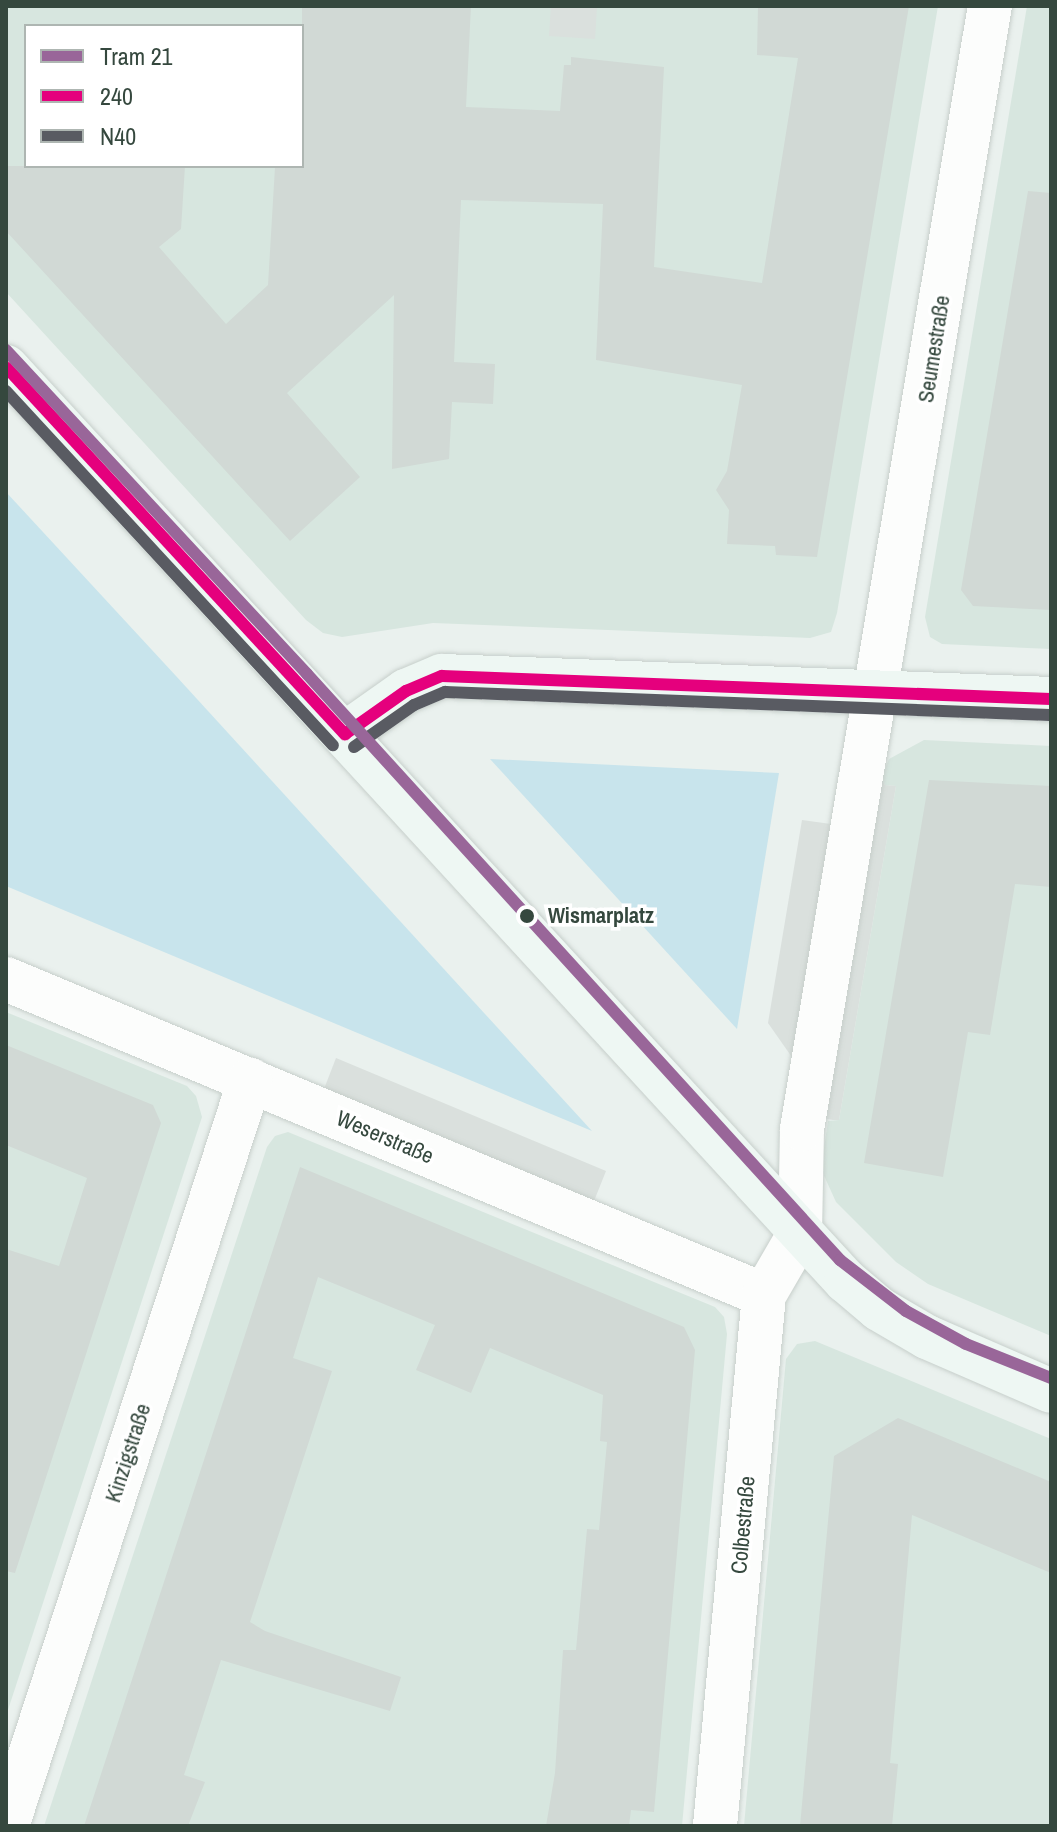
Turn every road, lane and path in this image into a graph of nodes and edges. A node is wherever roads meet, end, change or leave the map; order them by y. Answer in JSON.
{"nodes":[{"id":1,"x":990,"y":6,"type":"edge"},
{"id":2,"x":6,"y":367,"type":"edge"},
{"id":3,"x":877,"y":691,"type":"junction"},
{"id":4,"x":1051,"y":699,"type":"edge"},
{"id":5,"x":345,"y":734,"type":"junction"},
{"id":6,"x":6,"y":979,"type":"edge"},
{"id":7,"x":250,"y":1080,"type":"junction"},
{"id":8,"x":800,"y":1233,"type":"junction"},
{"id":9,"x":764,"y":1295,"type":"junction"},
{"id":10,"x":1051,"y":1391,"type":"edge"},
{"id":11,"x":7,"y":1826,"type":"edge"},
{"id":12,"x":715,"y":1826,"type":"edge"}],
"edges":[{"from":1,"to":3,"type":"street","name":"Seumestraße"},
{"from":2,"to":5,"type":"street"},
{"from":3,"to":4,"type":"street"},
{"from":3,"to":5,"type":"street"},
{"from":3,"to":8,"type":"street"},
{"from":5,"to":8,"type":"street"},
{"from":6,"to":7,"type":"street","name":"Weserstraße"},
{"from":7,"to":9,"type":"street","name":"Weserstraße"},
{"from":7,"to":11,"type":"street","name":"Kinzigstraße"},
{"from":8,"to":9,"type":"street","name":"Colbestraße"},
{"from":8,"to":10,"type":"street"},
{"from":9,"to":12,"type":"street","name":"Colbestraße"}]}
